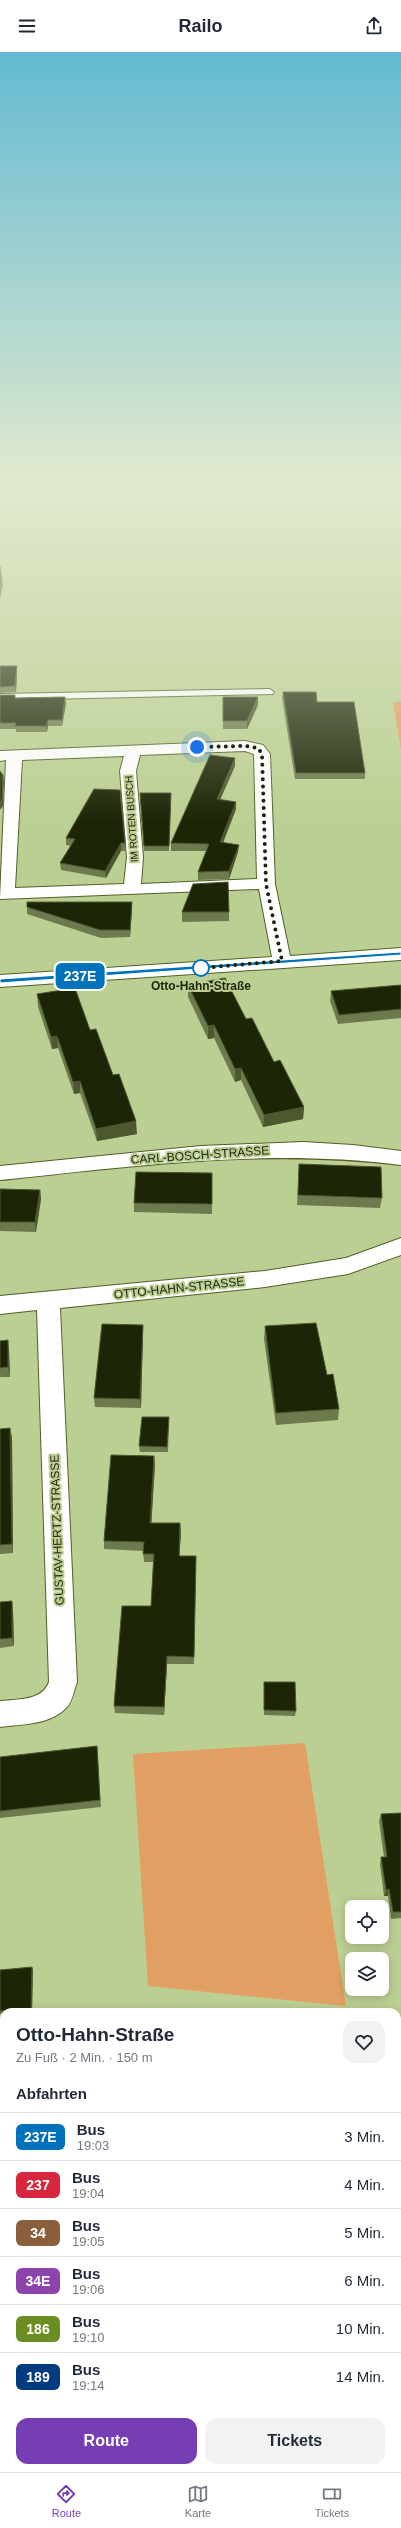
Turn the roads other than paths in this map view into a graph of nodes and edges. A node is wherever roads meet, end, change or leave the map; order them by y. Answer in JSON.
{"nodes":[{"id":1,"x":270,"y":692,"type":"dead end"},
{"id":2,"x":0,"y":697,"type":"edge"},
{"id":3,"x":134,"y":749,"type":"junction"},
{"id":4,"x":7,"y":756,"type":"edge"},
{"id":5,"x":266,"y":884,"type":"junction"},
{"id":6,"x":132,"y":888,"type":"junction"},
{"id":7,"x":3,"y":894,"type":"edge"},
{"id":8,"x":401,"y":954,"type":"edge"},
{"id":9,"x":282,"y":961,"type":"junction"},
{"id":10,"x":0,"y":981,"type":"edge"},
{"id":11,"x":401,"y":1158,"type":"edge"},
{"id":12,"x":0,"y":1173,"type":"edge"},
{"id":13,"x":401,"y":1246,"type":"edge"},
{"id":14,"x":48,"y":1301,"type":"junction"},
{"id":15,"x":0,"y":1306,"type":"edge"},
{"id":16,"x":0,"y":1714,"type":"edge"}],
"edges":[{"from":1,"to":2,"type":"lane"},
{"from":3,"to":4,"type":"street"},
{"from":3,"to":5,"type":"street"},
{"from":3,"to":6,"type":"street","name":"IM ROTEN BUSCH"},
{"from":4,"to":7,"type":"street"},
{"from":5,"to":6,"type":"street"},
{"from":5,"to":9,"type":"street"},
{"from":6,"to":7,"type":"street"},
{"from":8,"to":9,"type":"street"},
{"from":9,"to":10,"type":"street"},
{"from":11,"to":12,"type":"street","name":"CARL-BOSCH-STRASSE"},
{"from":13,"to":14,"type":"street","name":"OTTO-HAHN-STRASSE"},
{"from":14,"to":15,"type":"street","name":"OTTO-HAHN-STRASSE"},
{"from":14,"to":16,"type":"street","name":"GUSTAV-HERTZ-STRASSE"}]}
